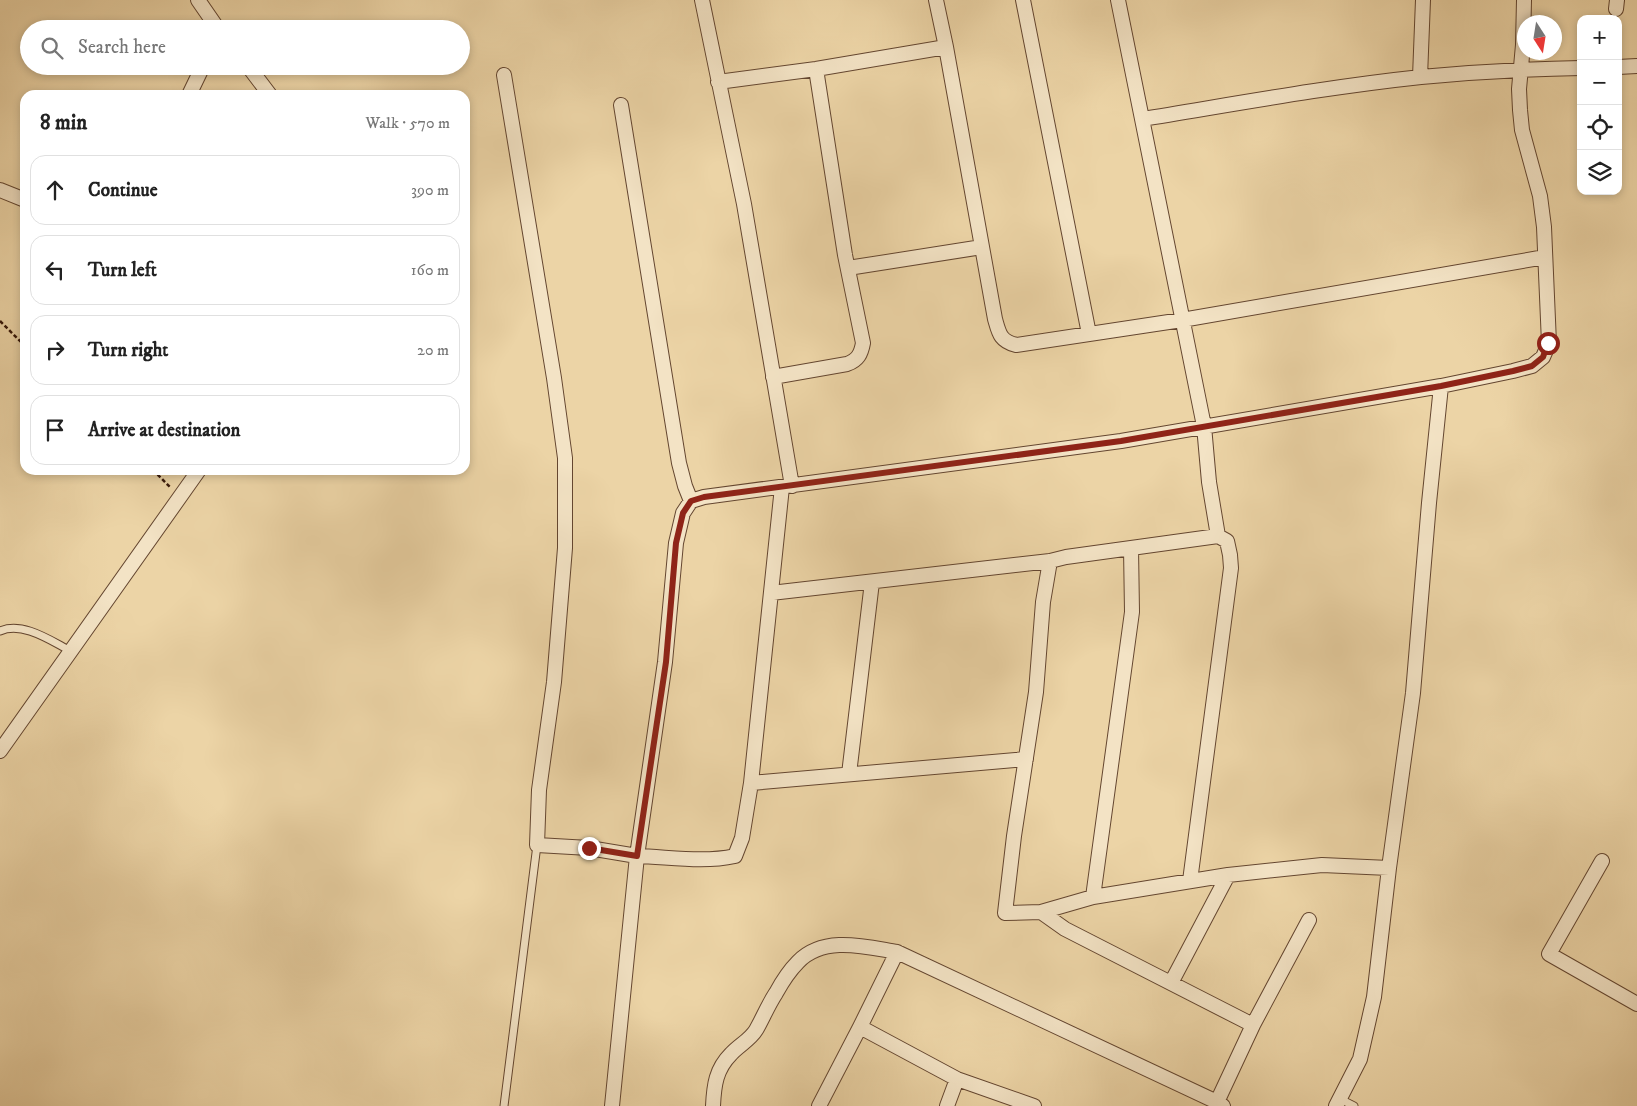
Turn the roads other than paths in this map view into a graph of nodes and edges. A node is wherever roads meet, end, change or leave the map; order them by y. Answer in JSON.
{"nodes":[{"id":1,"x":198,"y":0,"type":"edge"},
{"id":2,"x":702,"y":0,"type":"edge"},
{"id":3,"x":936,"y":0,"type":"edge"},
{"id":4,"x":1023,"y":0,"type":"edge"},
{"id":5,"x":1118,"y":0,"type":"edge"},
{"id":6,"x":1422,"y":0,"type":"edge"},
{"id":7,"x":1524,"y":0,"type":"edge"},
{"id":8,"x":212,"y":20,"type":"edge"},
{"id":9,"x":946,"y":47,"type":"junction"},
{"id":10,"x":1637,"y":66,"type":"edge"},
{"id":11,"x":1622,"y":67,"type":"edge"},
{"id":12,"x":816,"y":68,"type":"junction"},
{"id":13,"x":1577,"y":68,"type":"edge"},
{"id":14,"x":1521,"y":69,"type":"junction"},
{"id":15,"x":199,"y":75,"type":"edge"},
{"id":16,"x":255,"y":75,"type":"edge"},
{"id":17,"x":504,"y":75,"type":"dead end"},
{"id":18,"x":1420,"y":78,"type":"junction"},
{"id":19,"x":718,"y":82,"type":"junction"},
{"id":20,"x":191,"y":90,"type":"edge"},
{"id":21,"x":266,"y":90,"type":"edge"},
{"id":22,"x":621,"y":105,"type":"dead end"},
{"id":23,"x":1142,"y":119,"type":"junction"},
{"id":24,"x":0,"y":190,"type":"edge"},
{"id":25,"x":20,"y":198,"type":"edge"},
{"id":26,"x":982,"y":247,"type":"junction"},
{"id":27,"x":1546,"y":257,"type":"junction"},
{"id":28,"x":848,"y":268,"type":"junction"},
{"id":29,"x":1182,"y":320,"type":"junction"},
{"id":30,"x":1089,"y":334,"type":"junction"},
{"id":31,"x":773,"y":377,"type":"junction"},
{"id":32,"x":1441,"y":386,"type":"junction"},
{"id":33,"x":1204,"y":426,"type":"junction"},
{"id":34,"x":195,"y":475,"type":"edge"},
{"id":35,"x":787,"y":487,"type":"junction"},
{"id":36,"x":691,"y":501,"type":"junction"},
{"id":37,"x":1218,"y":536,"type":"junction"},
{"id":38,"x":1132,"y":548,"type":"junction"},
{"id":39,"x":1050,"y":561,"type":"junction"},
{"id":40,"x":872,"y":582,"type":"junction"},
{"id":41,"x":771,"y":593,"type":"junction"},
{"id":42,"x":0,"y":631,"type":"edge"},
{"id":43,"x":71,"y":651,"type":"junction"},
{"id":44,"x":0,"y":751,"type":"edge"},
{"id":45,"x":1026,"y":759,"type":"junction"},
{"id":46,"x":849,"y":774,"type":"junction"},
{"id":47,"x":751,"y":783,"type":"junction"},
{"id":48,"x":537,"y":845,"type":"junction"},
{"id":49,"x":637,"y":856,"type":"junction"},
{"id":50,"x":1602,"y":861,"type":"dead end"},
{"id":51,"x":1389,"y":868,"type":"junction"},
{"id":52,"x":1228,"y":875,"type":"junction"},
{"id":53,"x":1190,"y":881,"type":"junction"},
{"id":54,"x":1093,"y":896,"type":"junction"},
{"id":55,"x":1041,"y":912,"type":"junction"},
{"id":56,"x":1309,"y":920,"type":"dead end"},
{"id":57,"x":897,"y":952,"type":"junction"},
{"id":58,"x":1171,"y":983,"type":"junction"},
{"id":59,"x":1637,"y":1004,"type":"edge"},
{"id":60,"x":1253,"y":1025,"type":"junction"},
{"id":61,"x":860,"y":1027,"type":"junction"},
{"id":62,"x":957,"y":1080,"type":"junction"},
{"id":63,"x":1338,"y":1102,"type":"edge"},
{"id":64,"x":1220,"y":1104,"type":"edge"},
{"id":65,"x":504,"y":1106,"type":"edge"},
{"id":66,"x":612,"y":1106,"type":"edge"},
{"id":67,"x":712,"y":1106,"type":"edge"},
{"id":68,"x":819,"y":1106,"type":"edge"},
{"id":69,"x":947,"y":1106,"type":"edge"},
{"id":70,"x":1034,"y":1106,"type":"edge"},
{"id":71,"x":1354,"y":1106,"type":"edge"}],
"edges":[{"from":1,"to":8,"type":"street"},
{"from":2,"to":19,"type":"street"},
{"from":3,"to":9,"type":"street"},
{"from":4,"to":30,"type":"street"},
{"from":5,"to":23,"type":"street"},
{"from":6,"to":18,"type":"street"},
{"from":7,"to":14,"type":"street"},
{"from":9,"to":12,"type":"street"},
{"from":9,"to":26,"type":"street"},
{"from":10,"to":11,"type":"street"},
{"from":12,"to":19,"type":"street"},
{"from":12,"to":28,"type":"street"},
{"from":13,"to":14,"type":"street"},
{"from":14,"to":18,"type":"street"},
{"from":14,"to":27,"type":"street"},
{"from":15,"to":20,"type":"street"},
{"from":16,"to":21,"type":"street"},
{"from":17,"to":48,"type":"street"},
{"from":18,"to":23,"type":"street"},
{"from":19,"to":31,"type":"street"},
{"from":22,"to":36,"type":"street"},
{"from":23,"to":29,"type":"street"},
{"from":24,"to":25,"type":"street"},
{"from":26,"to":28,"type":"street"},
{"from":26,"to":30,"type":"street"},
{"from":27,"to":29,"type":"street"},
{"from":27,"to":32,"type":"street"},
{"from":28,"to":31,"type":"street"},
{"from":29,"to":30,"type":"street"},
{"from":29,"to":33,"type":"street"},
{"from":31,"to":35,"type":"street"},
{"from":32,"to":33,"type":"street"},
{"from":32,"to":51,"type":"street"},
{"from":33,"to":35,"type":"street"},
{"from":33,"to":37,"type":"street"},
{"from":34,"to":43,"type":"street"},
{"from":35,"to":36,"type":"street"},
{"from":35,"to":41,"type":"street"},
{"from":36,"to":49,"type":"street"},
{"from":37,"to":38,"type":"street"},
{"from":37,"to":53,"type":"street"},
{"from":38,"to":39,"type":"street"},
{"from":38,"to":54,"type":"street"},
{"from":39,"to":40,"type":"street"},
{"from":39,"to":45,"type":"street"},
{"from":40,"to":41,"type":"street"},
{"from":40,"to":46,"type":"street"},
{"from":41,"to":47,"type":"street"},
{"from":42,"to":43,"type":"lane"},
{"from":43,"to":44,"type":"street"},
{"from":45,"to":46,"type":"street"},
{"from":45,"to":55,"type":"street"},
{"from":46,"to":47,"type":"street"},
{"from":47,"to":49,"type":"street"},
{"from":48,"to":49,"type":"street"},
{"from":48,"to":65,"type":"lane"},
{"from":49,"to":66,"type":"street"},
{"from":50,"to":59,"type":"street"},
{"from":51,"to":52,"type":"street"},
{"from":51,"to":63,"type":"street"},
{"from":52,"to":53,"type":"street"},
{"from":52,"to":58,"type":"street"},
{"from":53,"to":54,"type":"street"},
{"from":54,"to":55,"type":"street"},
{"from":55,"to":58,"type":"street"},
{"from":56,"to":60,"type":"street"},
{"from":57,"to":61,"type":"street"},
{"from":57,"to":64,"type":"street"},
{"from":57,"to":67,"type":"street"},
{"from":58,"to":60,"type":"street"},
{"from":60,"to":64,"type":"street"},
{"from":61,"to":62,"type":"street"},
{"from":61,"to":68,"type":"street"},
{"from":62,"to":69,"type":"street"},
{"from":62,"to":70,"type":"street"},
{"from":63,"to":71,"type":"lane"}]}
